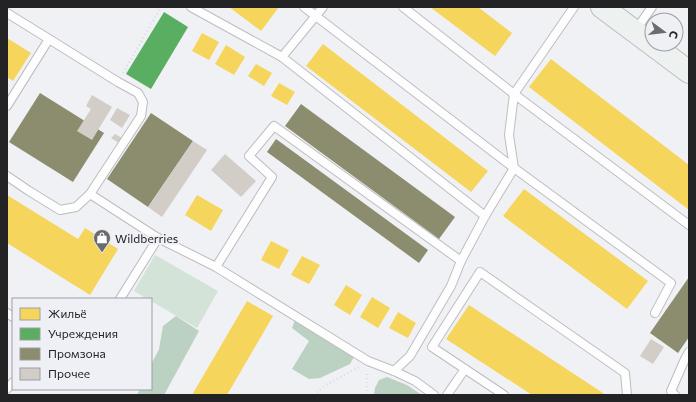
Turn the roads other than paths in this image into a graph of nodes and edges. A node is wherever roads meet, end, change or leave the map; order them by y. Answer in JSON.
{"nodes":[{"id":1,"x":191,"y":7,"type":"edge"},
{"id":2,"x":304,"y":7,"type":"edge"},
{"id":3,"x":323,"y":7,"type":"edge"},
{"id":4,"x":403,"y":7,"type":"edge"},
{"id":5,"x":574,"y":7,"type":"edge"},
{"id":6,"x":602,"y":7,"type":"edge"},
{"id":7,"x":652,"y":7,"type":"edge"},
{"id":8,"x":7,"y":13,"type":"edge"},
{"id":9,"x":316,"y":16,"type":"junction"},
{"id":10,"x":635,"y":32,"type":"junction"},
{"id":11,"x":49,"y":39,"type":"junction"},
{"id":12,"x":282,"y":57,"type":"junction"},
{"id":13,"x":689,"y":72,"type":"edge"},
{"id":14,"x":514,"y":94,"type":"junction"},
{"id":15,"x":7,"y":106,"type":"edge"},
{"id":16,"x":514,"y":168,"type":"junction"},
{"id":17,"x":7,"y":176,"type":"edge"},
{"id":18,"x":90,"y":194,"type":"junction"},
{"id":19,"x":485,"y":216,"type":"junction"},
{"id":20,"x":689,"y":225,"type":"edge"},
{"id":21,"x":158,"y":238,"type":"junction"},
{"id":22,"x":461,"y":261,"type":"junction"},
{"id":23,"x":216,"y":267,"type":"junction"},
{"id":24,"x":121,"y":298,"type":"edge"},
{"id":25,"x":655,"y":313,"type":"dead end"},
{"id":26,"x":689,"y":352,"type":"edge"},
{"id":27,"x":465,"y":369,"type":"junction"},
{"id":28,"x":394,"y":371,"type":"junction"},
{"id":29,"x":434,"y":395,"type":"edge"},
{"id":30,"x":447,"y":395,"type":"edge"},
{"id":31,"x":504,"y":395,"type":"edge"},
{"id":32,"x":627,"y":395,"type":"edge"},
{"id":33,"x":675,"y":395,"type":"edge"}],
"edges":[{"from":1,"to":12,"type":"lane"},
{"from":2,"to":9,"type":"lane"},
{"from":3,"to":9,"type":"lane"},
{"from":4,"to":14,"type":"lane"},
{"from":5,"to":14,"type":"lane"},
{"from":6,"to":10,"type":"main road"},
{"from":7,"to":10,"type":"lane"},
{"from":8,"to":11,"type":"lane"},
{"from":9,"to":12,"type":"lane"},
{"from":9,"to":16,"type":"lane"},
{"from":10,"to":13,"type":"main road"},
{"from":11,"to":15,"type":"lane"},
{"from":11,"to":18,"type":"lane"},
{"from":12,"to":19,"type":"lane"},
{"from":14,"to":16,"type":"lane"},
{"from":14,"to":20,"type":"lane"},
{"from":16,"to":19,"type":"lane"},
{"from":16,"to":25,"type":"lane"},
{"from":17,"to":18,"type":"lane"},
{"from":18,"to":21,"type":"lane"},
{"from":19,"to":22,"type":"lane"},
{"from":21,"to":23,"type":"lane"},
{"from":21,"to":24,"type":"lane"},
{"from":22,"to":23,"type":"lane"},
{"from":22,"to":28,"type":"lane"},
{"from":23,"to":28,"type":"lane"},
{"from":26,"to":33,"type":"lane"},
{"from":27,"to":30,"type":"lane"},
{"from":27,"to":31,"type":"lane"},
{"from":27,"to":32,"type":"lane"},
{"from":28,"to":29,"type":"lane"}]}
